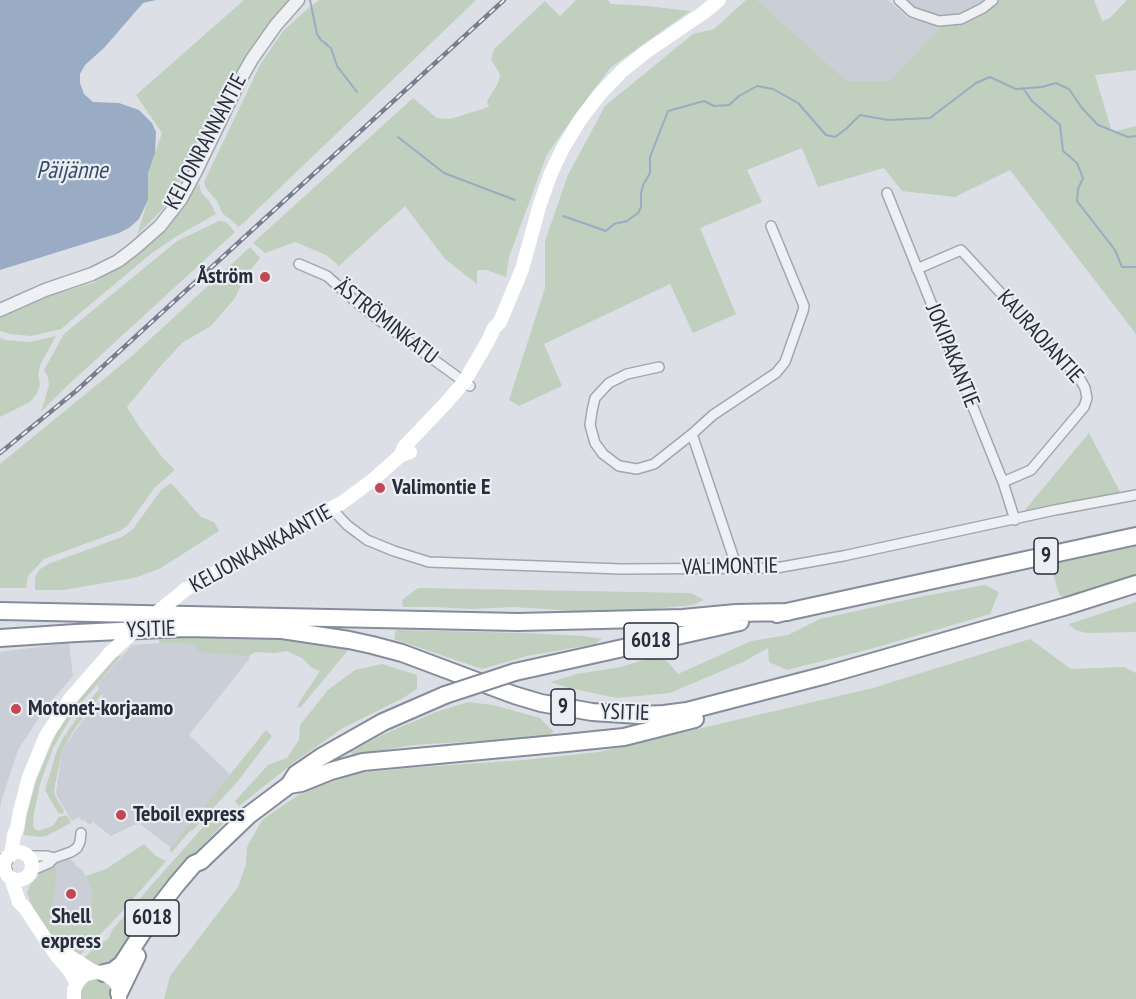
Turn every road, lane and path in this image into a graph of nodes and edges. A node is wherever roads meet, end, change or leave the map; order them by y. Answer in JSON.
{"nodes":[{"id":1,"x":298,"y":0,"type":"edge"},
{"id":2,"x":719,"y":0,"type":"edge"},
{"id":3,"x":899,"y":0,"type":"edge"},
{"id":4,"x":993,"y":0,"type":"edge"},
{"id":5,"x":887,"y":192,"type":"dead end"},
{"id":6,"x":771,"y":226,"type":"dead end"},
{"id":7,"x":299,"y":264,"type":"dead end"},
{"id":8,"x":917,"y":269,"type":"junction"},
{"id":9,"x":0,"y":310,"type":"edge"},
{"id":10,"x":659,"y":367,"type":"dead end"},
{"id":11,"x":467,"y":384,"type":"junction"},
{"id":12,"x":692,"y":434,"type":"junction"},
{"id":13,"x":1003,"y":482,"type":"junction"},
{"id":14,"x":1136,"y":495,"type":"edge"},
{"id":15,"x":332,"y":509,"type":"junction"},
{"id":16,"x":1015,"y":520,"type":"junction"},
{"id":17,"x":1136,"y":536,"type":"edge"},
{"id":18,"x":737,"y":568,"type":"junction"},
{"id":19,"x":1136,"y":584,"type":"edge"},
{"id":20,"x":0,"y":611,"type":"edge"},
{"id":21,"x":788,"y":612,"type":"junction"},
{"id":22,"x":0,"y":638,"type":"edge"},
{"id":23,"x":762,"y":692,"type":"junction"},
{"id":24,"x":289,"y":785,"type":"junction"},
{"id":25,"x":81,"y":833,"type":"dead end"},
{"id":26,"x":54,"y":858,"type":"junction"},
{"id":27,"x":201,"y":861,"type":"junction"},
{"id":28,"x":14,"y":866,"type":"edge"},
{"id":29,"x":51,"y":946,"type":"junction"},
{"id":30,"x":99,"y":972,"type":"junction"},
{"id":31,"x":77,"y":983,"type":"junction"},
{"id":32,"x":119,"y":996,"type":"edge"},
{"id":33,"x":74,"y":999,"type":"edge"}],
"edges":[{"from":1,"to":9,"type":"street","name":"KELJONRANNANTIE"},
{"from":2,"to":11,"type":"main road","name":"KELJONKANKAANTIE"},
{"from":3,"to":4,"type":"street"},
{"from":5,"to":8,"type":"street","name":"JOKIPAKANTIE"},
{"from":6,"to":12,"type":"street"},
{"from":7,"to":11,"type":"street","name":"ÄSTRÖMINKATU"},
{"from":8,"to":13,"type":"street","name":"JOKIPAKANTIE"},
{"from":8,"to":13,"type":"street","name":"KAURAOJANTIE"},
{"from":10,"to":12,"type":"street"},
{"from":11,"to":15,"type":"main road","name":"KELJONKANKAANTIE"},
{"from":12,"to":18,"type":"street"},
{"from":13,"to":16,"type":"street","name":"JOKIPAKANTIE"},
{"from":14,"to":16,"type":"street","name":"VALIMONTIE"},
{"from":15,"to":18,"type":"street","name":"VALIMONTIE"},
{"from":15,"to":28,"type":"main road","name":"KELJONKANKAANTIE","bridge":true},
{"from":16,"to":18,"type":"street","name":"VALIMONTIE"},
{"from":17,"to":21,"type":"highway","number":"9"},
{"from":19,"to":23,"type":"highway","name":"YSITIE","number":"9"},
{"from":20,"to":21,"type":"highway","number":"9"},
{"from":21,"to":24,"type":"highway","number":"6018","bridge":true},
{"from":22,"to":23,"type":"highway","name":"YSITIE","number":"9"},
{"from":23,"to":24,"type":"highway","number":"6018"},
{"from":24,"to":27,"type":"highway","number":"6018"},
{"from":25,"to":26,"type":"street"},
{"from":26,"to":28,"type":"street"},
{"from":26,"to":28,"type":"street"},
{"from":27,"to":30,"type":"highway","number":"6018"},
{"from":27,"to":32,"type":"highway","number":"6018"},
{"from":28,"to":29,"type":"main road","name":"KELJONKANKAANTIE"},
{"from":29,"to":30,"type":"main road","name":"KELJONKANKAANTIE"},
{"from":29,"to":31,"type":"main road","name":"KELJONKANKAANTIE"},
{"from":30,"to":31,"type":"main road","number":"6018"},
{"from":30,"to":32,"type":"main road"},
{"from":31,"to":33,"type":"main road"}]}
